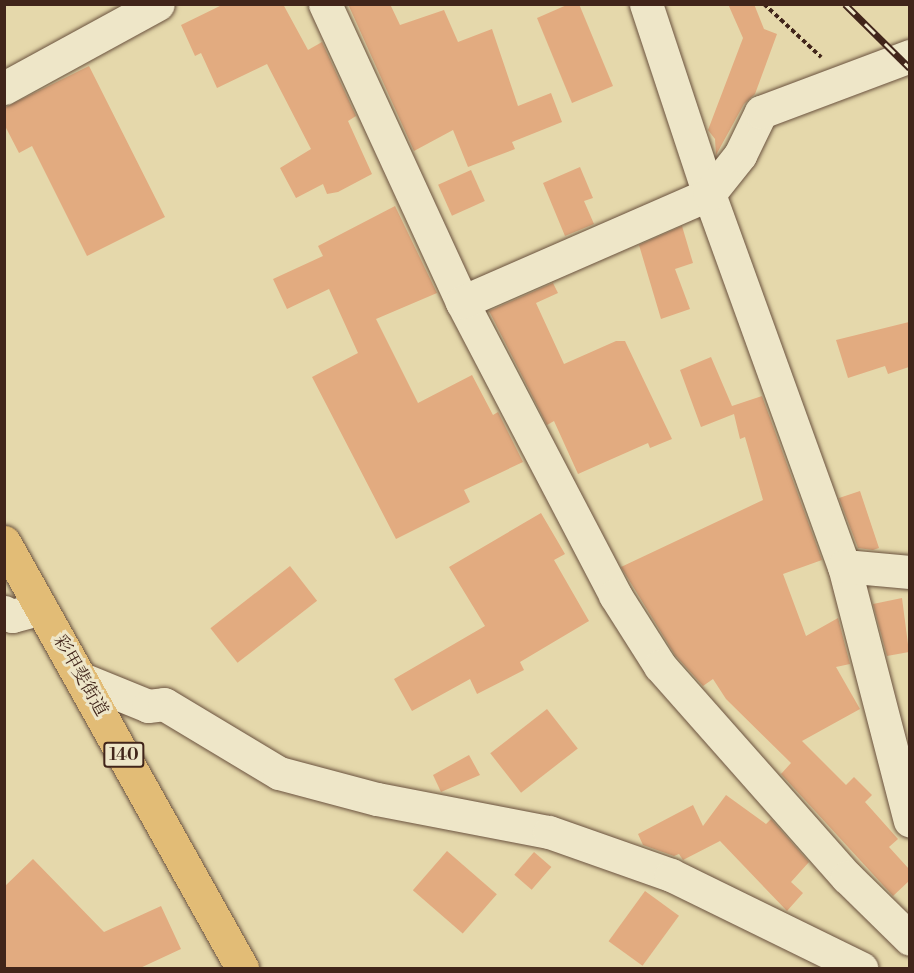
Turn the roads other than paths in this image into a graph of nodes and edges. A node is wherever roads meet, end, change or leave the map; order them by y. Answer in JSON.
{"nodes":[{"id":1,"x":158,"y":4,"type":"edge"},
{"id":2,"x":326,"y":4,"type":"edge"},
{"id":3,"x":646,"y":4,"type":"edge"},
{"id":4,"x":909,"y":56,"type":"edge"},
{"id":5,"x":4,"y":88,"type":"edge"},
{"id":6,"x":709,"y":194,"type":"junction"},
{"id":7,"x":462,"y":302,"type":"junction"},
{"id":8,"x":4,"y":542,"type":"edge"},
{"id":9,"x":844,"y":566,"type":"junction"},
{"id":10,"x":909,"y":572,"type":"edge"},
{"id":11,"x":40,"y":608,"type":"junction"},
{"id":12,"x":4,"y":612,"type":"edge"},
{"id":13,"x":82,"y":679,"type":"junction"},
{"id":14,"x":909,"y":821,"type":"edge"},
{"id":15,"x":909,"y":939,"type":"edge"},
{"id":16,"x":242,"y":969,"type":"edge"},
{"id":17,"x":861,"y":969,"type":"edge"}],
"edges":[{"from":1,"to":5,"type":"street"},
{"from":2,"to":7,"type":"street"},
{"from":3,"to":6,"type":"street"},
{"from":4,"to":6,"type":"street"},
{"from":6,"to":7,"type":"street"},
{"from":6,"to":9,"type":"street"},
{"from":7,"to":15,"type":"street"},
{"from":8,"to":11,"type":"highway","name":"彩甲斐街道","number":"140"},
{"from":9,"to":10,"type":"street"},
{"from":9,"to":14,"type":"street"},
{"from":11,"to":12,"type":"street"},
{"from":11,"to":13,"type":"highway","name":"彩甲斐街道","number":"140"},
{"from":13,"to":16,"type":"highway","name":"彩甲斐街道","number":"140"},
{"from":13,"to":17,"type":"street"}]}
